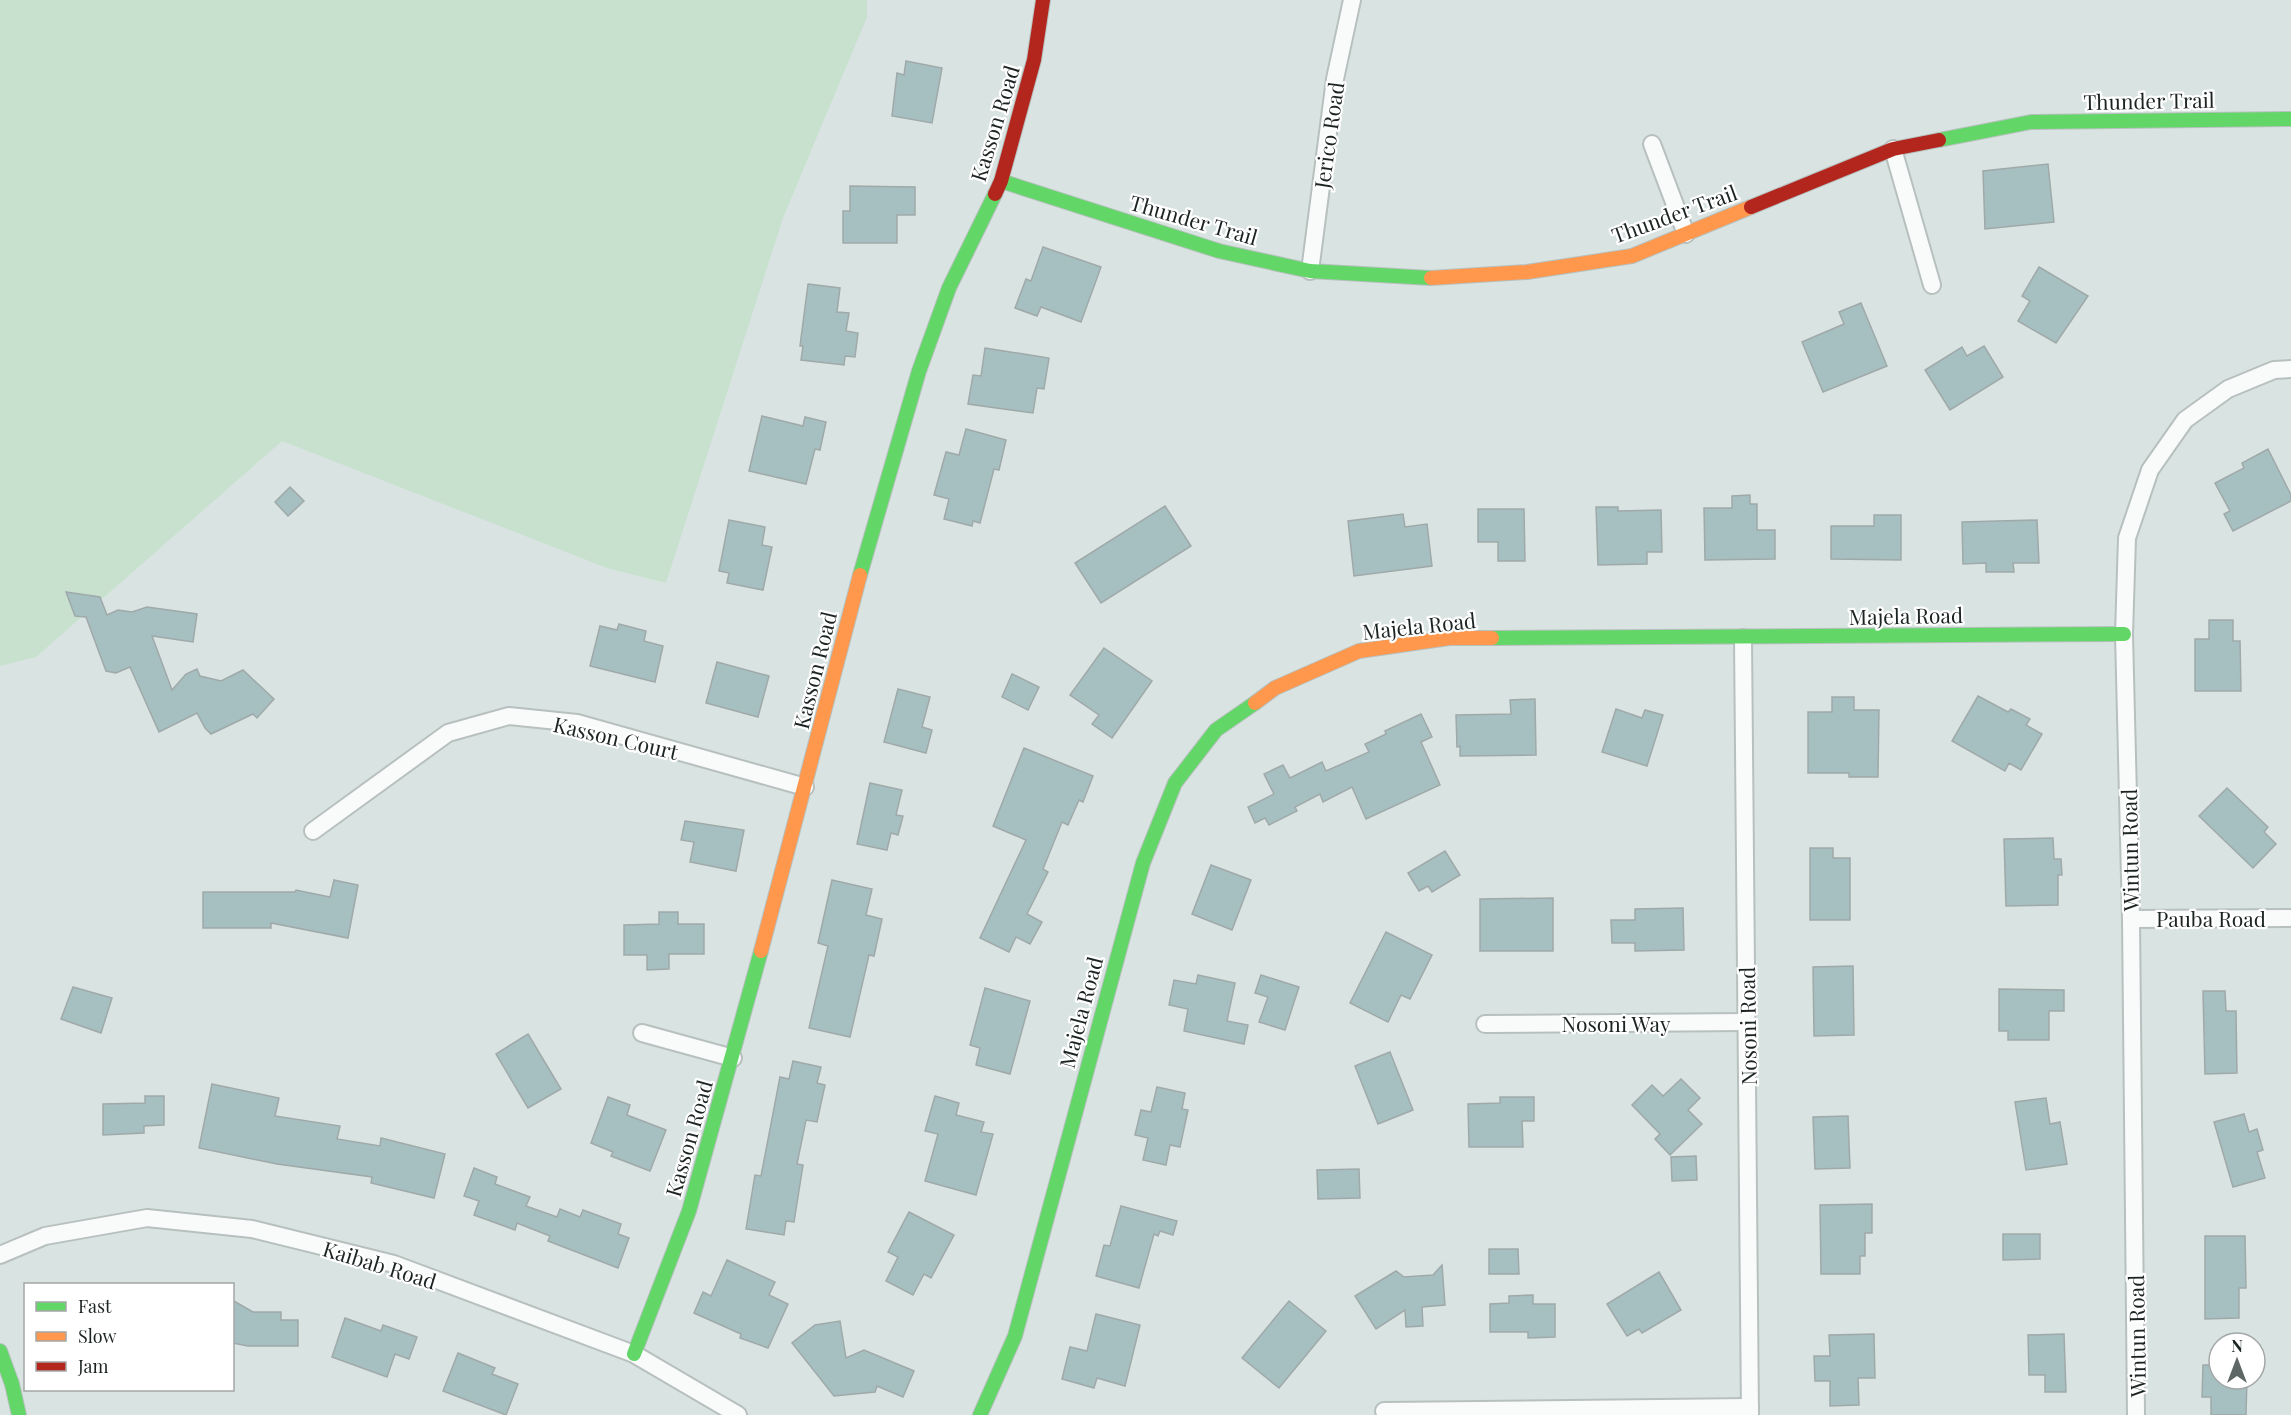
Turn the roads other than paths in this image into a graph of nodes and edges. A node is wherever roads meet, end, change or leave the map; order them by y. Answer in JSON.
{"nodes":[{"id":1,"x":1043,"y":0,"type":"edge"},
{"id":2,"x":1352,"y":0,"type":"edge"},
{"id":3,"x":2291,"y":119,"type":"edge"},
{"id":4,"x":1653,"y":144,"type":"dead end"},
{"id":5,"x":1893,"y":150,"type":"junction"},
{"id":6,"x":1001,"y":181,"type":"junction"},
{"id":7,"x":1686,"y":234,"type":"junction"},
{"id":8,"x":1310,"y":270,"type":"junction"},
{"id":9,"x":1932,"y":285,"type":"dead end"},
{"id":10,"x":2291,"y":369,"type":"edge"},
{"id":11,"x":2124,"y":634,"type":"junction"},
{"id":12,"x":1743,"y":638,"type":"junction"},
{"id":13,"x":805,"y":787,"type":"junction"},
{"id":14,"x":313,"y":831,"type":"dead end"},
{"id":15,"x":2291,"y":918,"type":"edge"},
{"id":16,"x":2131,"y":919,"type":"junction"},
{"id":17,"x":1747,"y":1022,"type":"junction"},
{"id":18,"x":1485,"y":1024,"type":"dead end"},
{"id":19,"x":642,"y":1033,"type":"dead end"},
{"id":20,"x":733,"y":1058,"type":"junction"},
{"id":21,"x":0,"y":1255,"type":"edge"},
{"id":22,"x":0,"y":1351,"type":"edge"},
{"id":23,"x":634,"y":1354,"type":"junction"},
{"id":24,"x":1384,"y":1411,"type":"dead end"},
{"id":25,"x":1750,"y":1411,"type":"edge"},
{"id":26,"x":20,"y":1415,"type":"edge"},
{"id":27,"x":738,"y":1415,"type":"edge"},
{"id":28,"x":980,"y":1415,"type":"edge"},
{"id":29,"x":2136,"y":1415,"type":"edge"}],
"edges":[{"from":1,"to":6,"type":"street","name":"Kasson Road"},
{"from":2,"to":8,"type":"street","name":"Jerico Road"},
{"from":3,"to":5,"type":"street","name":"Thunder Trail"},
{"from":4,"to":7,"type":"street"},
{"from":5,"to":7,"type":"street","name":"Thunder Trail"},
{"from":5,"to":9,"type":"street"},
{"from":6,"to":8,"type":"street","name":"Thunder Trail"},
{"from":6,"to":13,"type":"street","name":"Kasson Road"},
{"from":7,"to":8,"type":"street","name":"Thunder Trail"},
{"from":10,"to":11,"type":"street","name":"Wintun Road"},
{"from":11,"to":12,"type":"street","name":"Majela Road"},
{"from":11,"to":16,"type":"street","name":"Wintun Road"},
{"from":12,"to":17,"type":"street","name":"Nosoni Road"},
{"from":12,"to":28,"type":"street","name":"Majela Road"},
{"from":13,"to":14,"type":"street","name":"Kasson Court"},
{"from":13,"to":20,"type":"street","name":"Kasson Road"},
{"from":15,"to":16,"type":"street","name":"Pauba Road"},
{"from":16,"to":29,"type":"street","name":"Wintun Road"},
{"from":17,"to":18,"type":"street","name":"Nosoni Way"},
{"from":17,"to":25,"type":"street","name":"Nosoni Road"},
{"from":19,"to":20,"type":"street"},
{"from":20,"to":23,"type":"street","name":"Kasson Road"},
{"from":21,"to":23,"type":"street","name":"Kaibab Road"},
{"from":22,"to":26,"type":"street"},
{"from":23,"to":27,"type":"street","name":"Kaibab Road"},
{"from":24,"to":25,"type":"street"}]}
